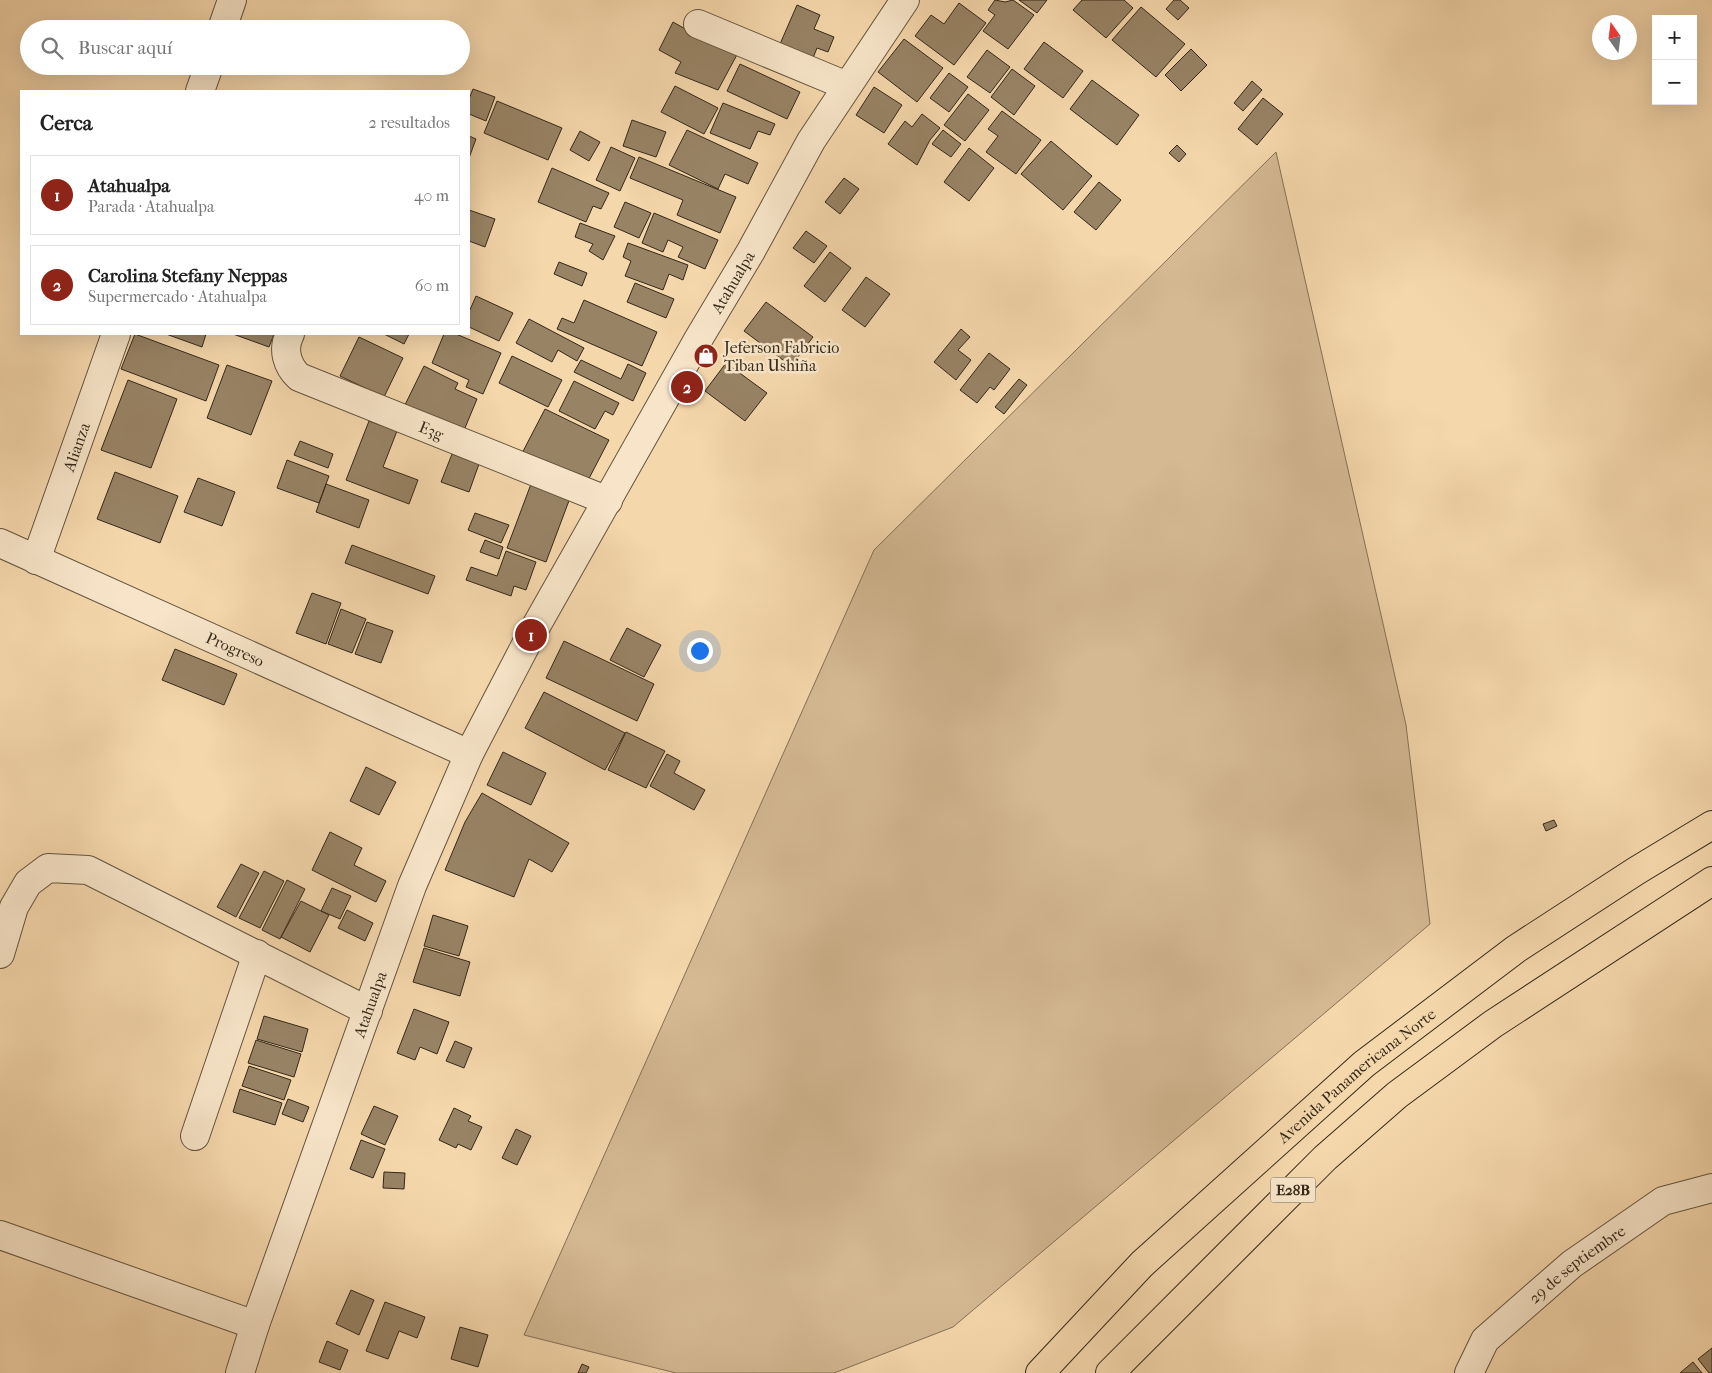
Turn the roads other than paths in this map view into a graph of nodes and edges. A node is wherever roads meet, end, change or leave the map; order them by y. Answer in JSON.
{"nodes":[{"id":1,"x":232,"y":0,"type":"edge"},
{"id":2,"x":905,"y":0,"type":"edge"},
{"id":3,"x":225,"y":20,"type":"edge"},
{"id":4,"x":698,"y":24,"type":"dead end"},
{"id":5,"x":206,"y":75,"type":"edge"},
{"id":6,"x":847,"y":86,"type":"junction"},
{"id":7,"x":200,"y":90,"type":"edge"},
{"id":8,"x":116,"y":335,"type":"edge"},
{"id":9,"x":290,"y":335,"type":"edge"},
{"id":10,"x":608,"y":501,"type":"junction"},
{"id":11,"x":2,"y":550,"type":"edge"},
{"id":12,"x":36,"y":560,"type":"junction"},
{"id":13,"x":468,"y":754,"type":"junction"},
{"id":14,"x":1712,"y":825,"type":"edge"},
{"id":15,"x":1712,"y":881,"type":"edge"},
{"id":16,"x":0,"y":954,"type":"edge"},
{"id":17,"x":257,"y":954,"type":"junction"},
{"id":18,"x":368,"y":1011,"type":"junction"},
{"id":19,"x":195,"y":1136,"type":"dead end"},
{"id":20,"x":1712,"y":1188,"type":"edge"},
{"id":21,"x":0,"y":1235,"type":"edge"},
{"id":22,"x":255,"y":1325,"type":"junction"},
{"id":23,"x":240,"y":1373,"type":"edge"},
{"id":24,"x":1040,"y":1373,"type":"edge"},
{"id":25,"x":1110,"y":1373,"type":"edge"},
{"id":26,"x":1469,"y":1373,"type":"edge"}],
"edges":[{"from":1,"to":3,"type":"street"},
{"from":2,"to":6,"type":"street","name":"Atahualpa"},
{"from":4,"to":6,"type":"street"},
{"from":5,"to":7,"type":"street"},
{"from":6,"to":10,"type":"street","name":"Atahualpa"},
{"from":8,"to":12,"type":"street","name":"Alianza"},
{"from":9,"to":10,"type":"street","name":"E3g"},
{"from":10,"to":13,"type":"street","name":"Atahualpa"},
{"from":11,"to":12,"type":"street","name":"Progreso"},
{"from":12,"to":13,"type":"street","name":"Progreso"},
{"from":13,"to":18,"type":"street","name":"Atahualpa"},
{"from":14,"to":24,"type":"highway","name":"Avenida Panamericana Norte","number":"E28B"},
{"from":15,"to":25,"type":"highway","number":"E28B"},
{"from":16,"to":17,"type":"street"},
{"from":17,"to":18,"type":"street"},
{"from":17,"to":19,"type":"street"},
{"from":18,"to":22,"type":"street","name":"Atahualpa"},
{"from":20,"to":26,"type":"street","name":"29 de septiembre"},
{"from":21,"to":22,"type":"street"},
{"from":22,"to":23,"type":"street","name":"Atahualpa"}]}
